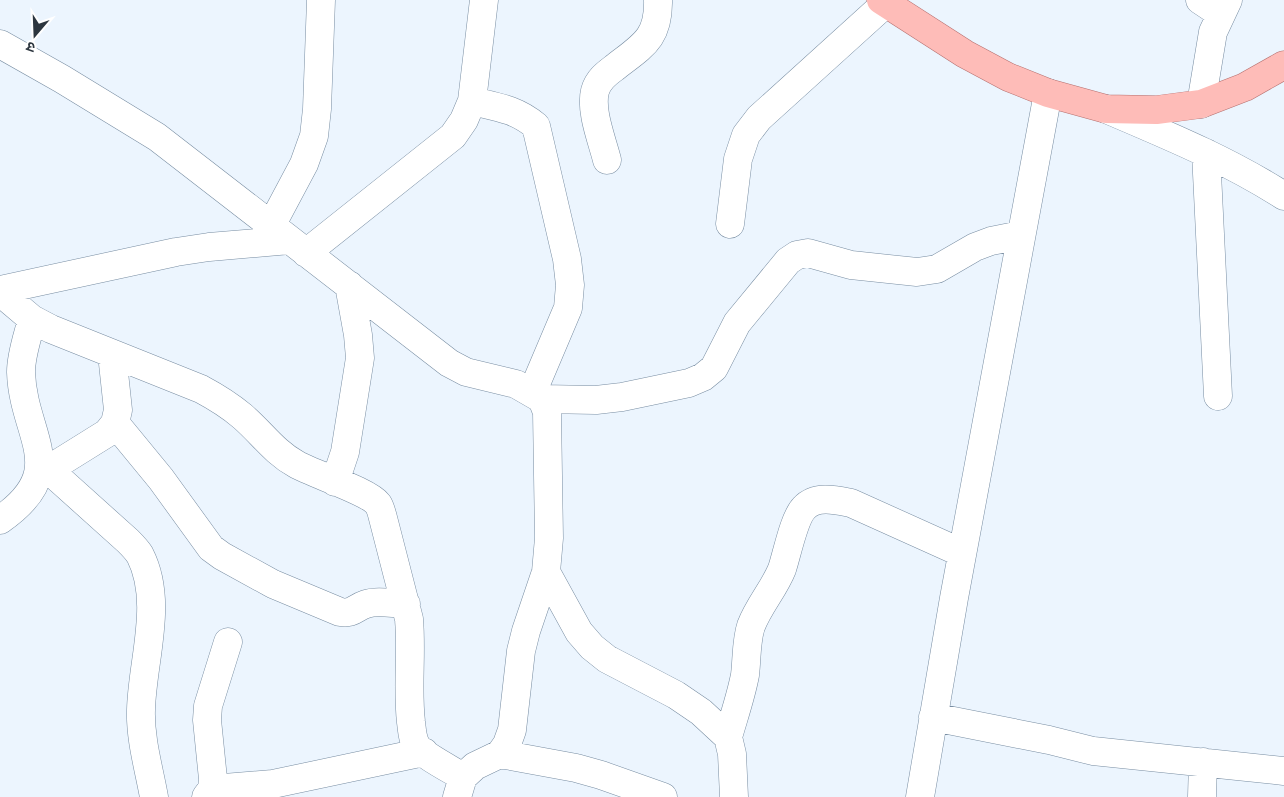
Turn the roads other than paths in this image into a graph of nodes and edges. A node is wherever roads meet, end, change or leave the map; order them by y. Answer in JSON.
{"nodes":[{"id":1,"x":321,"y":0,"type":"edge"},
{"id":2,"x":484,"y":0,"type":"edge"},
{"id":3,"x":658,"y":0,"type":"edge"},
{"id":4,"x":883,"y":1,"type":"edge"},
{"id":5,"x":1216,"y":5,"type":"edge"},
{"id":6,"x":0,"y":44,"type":"edge"},
{"id":7,"x":1284,"y":65,"type":"edge"},
{"id":8,"x":1048,"y":93,"type":"junction"},
{"id":9,"x":472,"y":101,"type":"junction"},
{"id":10,"x":1202,"y":104,"type":"junction"},
{"id":11,"x":1106,"y":109,"type":"junction"},
{"id":12,"x":1206,"y":153,"type":"junction"},
{"id":13,"x":607,"y":160,"type":"dead end"},
{"id":14,"x":1284,"y":196,"type":"edge"},
{"id":15,"x":730,"y":224,"type":"dead end"},
{"id":16,"x":1021,"y":234,"type":"junction"},
{"id":17,"x":289,"y":239,"type":"junction"},
{"id":18,"x":349,"y":286,"type":"junction"},
{"id":19,"x":10,"y":304,"type":"edge"},
{"id":20,"x":112,"y":354,"type":"junction"},
{"id":21,"x":537,"y":396,"type":"junction"},
{"id":22,"x":1218,"y":396,"type":"dead end"},
{"id":23,"x":115,"y":423,"type":"junction"},
{"id":24,"x":44,"y":473,"type":"junction"},
{"id":25,"x":335,"y":482,"type":"junction"},
{"id":26,"x":0,"y":520,"type":"edge"},
{"id":27,"x":962,"y":553,"type":"junction"},
{"id":28,"x":546,"y":572,"type":"junction"},
{"id":29,"x":406,"y":604,"type":"junction"},
{"id":30,"x":228,"y":642,"type":"dead end"},
{"id":31,"x":934,"y":717,"type":"junction"},
{"id":32,"x":728,"y":737,"type":"junction"},
{"id":33,"x":424,"y":752,"type":"junction"},
{"id":34,"x":500,"y":754,"type":"junction"},
{"id":35,"x":1203,"y":762,"type":"junction"},
{"id":36,"x":1284,"y":771,"type":"edge"},
{"id":37,"x":600,"y":786,"type":"edge"},
{"id":38,"x":460,"y":787,"type":"edge"},
{"id":39,"x":209,"y":793,"type":"edge"},
{"id":40,"x":154,"y":797,"type":"edge"},
{"id":41,"x":663,"y":797,"type":"edge"},
{"id":42,"x":734,"y":797,"type":"edge"},
{"id":43,"x":920,"y":797,"type":"edge"},
{"id":44,"x":1202,"y":797,"type":"edge"}],
"edges":[{"from":1,"to":17,"type":"street"},
{"from":2,"to":9,"type":"street"},
{"from":3,"to":13,"type":"street"},
{"from":4,"to":8,"type":"main road"},
{"from":4,"to":15,"type":"street"},
{"from":5,"to":10,"type":"street"},
{"from":6,"to":17,"type":"street"},
{"from":7,"to":10,"type":"main road"},
{"from":8,"to":11,"type":"main road"},
{"from":8,"to":16,"type":"street"},
{"from":9,"to":17,"type":"street"},
{"from":9,"to":21,"type":"street"},
{"from":10,"to":11,"type":"main road"},
{"from":11,"to":12,"type":"street"},
{"from":12,"to":14,"type":"street"},
{"from":12,"to":22,"type":"street"},
{"from":16,"to":21,"type":"street"},
{"from":16,"to":27,"type":"street"},
{"from":17,"to":18,"type":"street"},
{"from":17,"to":19,"type":"street"},
{"from":18,"to":21,"type":"street"},
{"from":18,"to":25,"type":"street"},
{"from":19,"to":20,"type":"street"},
{"from":19,"to":24,"type":"street"},
{"from":20,"to":23,"type":"street"},
{"from":20,"to":25,"type":"street"},
{"from":21,"to":28,"type":"street"},
{"from":23,"to":24,"type":"street"},
{"from":23,"to":29,"type":"street"},
{"from":24,"to":26,"type":"street"},
{"from":24,"to":40,"type":"street"},
{"from":25,"to":29,"type":"street"},
{"from":27,"to":31,"type":"street"},
{"from":27,"to":32,"type":"street"},
{"from":28,"to":32,"type":"street"},
{"from":28,"to":34,"type":"street"},
{"from":29,"to":33,"type":"street"},
{"from":30,"to":39,"type":"street"},
{"from":31,"to":35,"type":"street"},
{"from":31,"to":43,"type":"street"},
{"from":32,"to":42,"type":"street"},
{"from":33,"to":38,"type":"street"},
{"from":33,"to":39,"type":"street"},
{"from":34,"to":37,"type":"street"},
{"from":34,"to":38,"type":"street"},
{"from":35,"to":36,"type":"street"},
{"from":35,"to":44,"type":"street"},
{"from":37,"to":41,"type":"street"}]}
